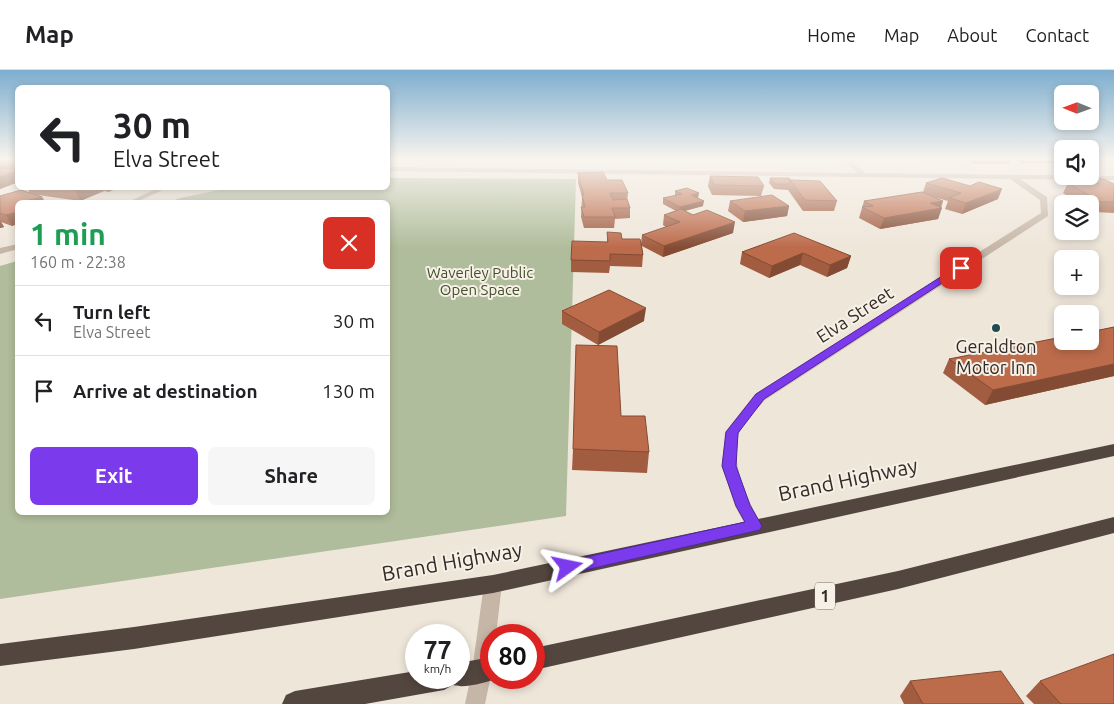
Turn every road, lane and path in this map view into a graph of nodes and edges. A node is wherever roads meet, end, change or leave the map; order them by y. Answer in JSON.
{"nodes":[{"id":1,"x":1030,"y":189,"type":"edge"},
{"id":2,"x":159,"y":190,"type":"edge"},
{"id":3,"x":136,"y":200,"type":"edge"},
{"id":4,"x":15,"y":247,"type":"edge"},
{"id":5,"x":0,"y":251,"type":"edge"},
{"id":6,"x":1114,"y":450,"type":"edge"},
{"id":7,"x":1114,"y":525,"type":"edge"},
{"id":8,"x":754,"y":526,"type":"junction"},
{"id":9,"x":493,"y":584,"type":"junction"},
{"id":10,"x":0,"y":656,"type":"edge"},
{"id":11,"x":545,"y":658,"type":"edge"},
{"id":12,"x":477,"y":671,"type":"edge"},
{"id":13,"x":405,"y":685,"type":"edge"},
{"id":14,"x":295,"y":704,"type":"edge"},
{"id":15,"x":475,"y":704,"type":"edge"}],
"edges":[{"from":1,"to":8,"type":"street","name":"Elva Street"},
{"from":2,"to":3,"type":"street"},
{"from":4,"to":5,"type":"street"},
{"from":6,"to":8,"type":"highway","name":"Brand Highway"},
{"from":7,"to":11,"type":"highway","number":"1"},
{"from":8,"to":9,"type":"highway","name":"Brand Highway"},
{"from":9,"to":10,"type":"highway","name":"Brand Highway"},
{"from":9,"to":12,"type":"street"},
{"from":12,"to":15,"type":"street"},
{"from":13,"to":14,"type":"highway"}]}
